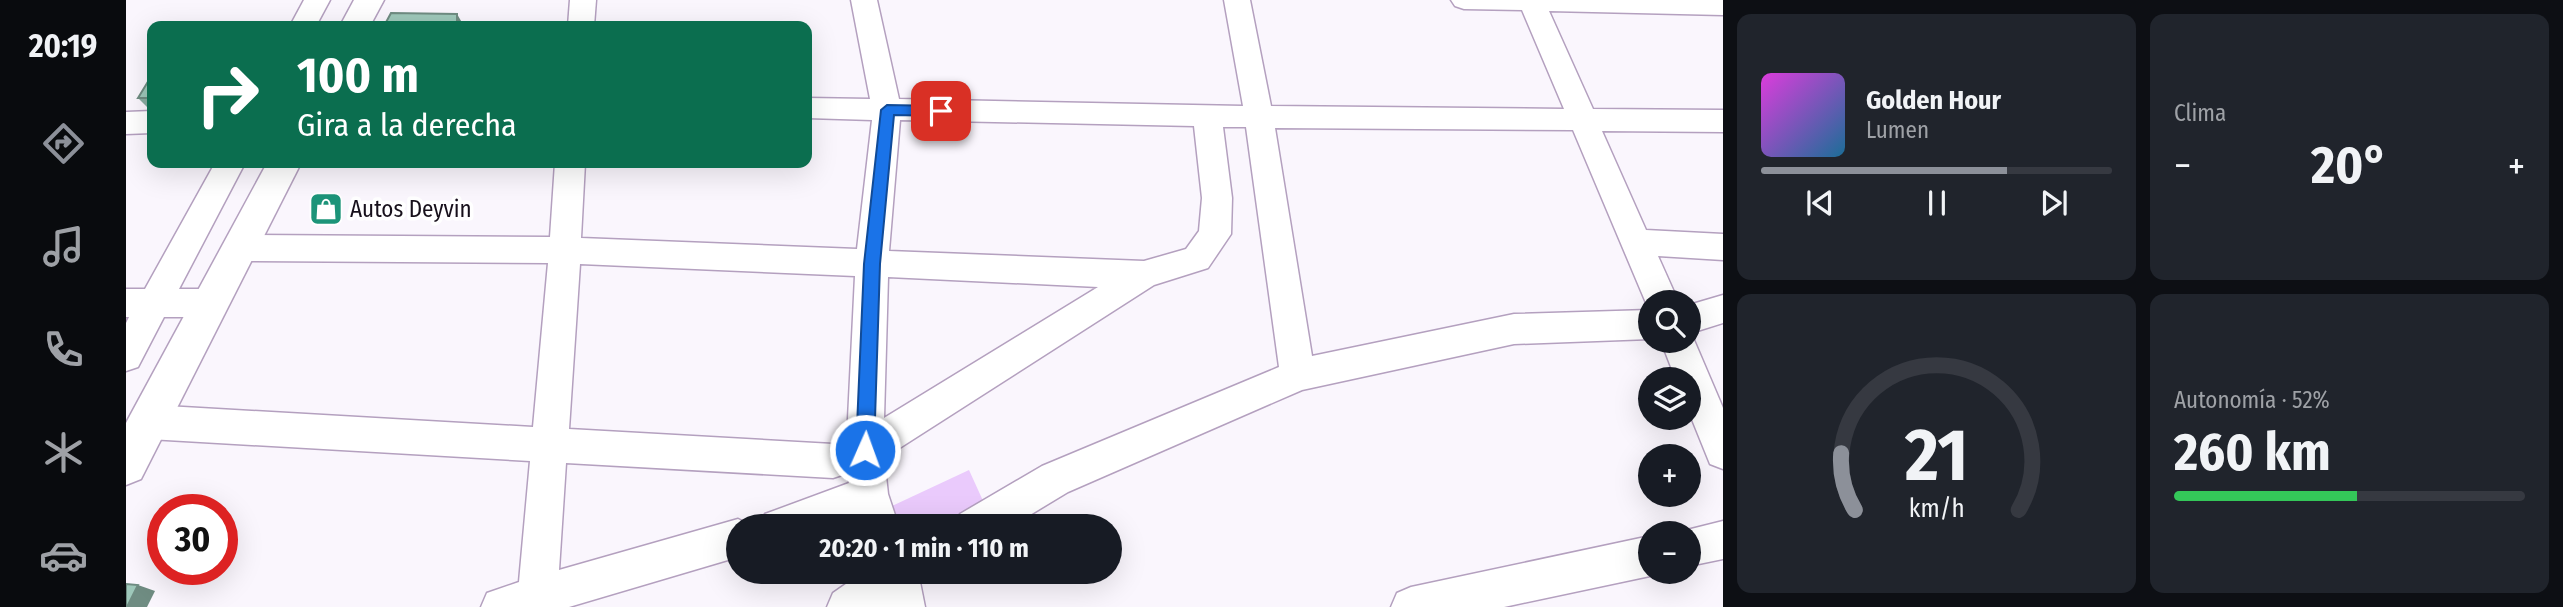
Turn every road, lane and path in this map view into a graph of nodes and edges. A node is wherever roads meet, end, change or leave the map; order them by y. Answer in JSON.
{"nodes":[{"id":1,"x":317,"y":0,"type":"edge"},
{"id":2,"x":369,"y":0,"type":"edge"},
{"id":3,"x":583,"y":0,"type":"edge"},
{"id":4,"x":864,"y":0,"type":"edge"},
{"id":5,"x":1237,"y":0,"type":"edge"},
{"id":6,"x":1464,"y":0,"type":"edge"},
{"id":7,"x":1531,"y":1,"type":"edge"},
{"id":8,"x":1723,"y":6,"type":"edge"},
{"id":9,"x":306,"y":21,"type":"edge"},
{"id":10,"x":358,"y":21,"type":"edge"},
{"id":11,"x":581,"y":21,"type":"edge"},
{"id":12,"x":812,"y":108,"type":"edge"},
{"id":13,"x":887,"y":110,"type":"junction"},
{"id":14,"x":1207,"y":116,"type":"junction"},
{"id":15,"x":1259,"y":117,"type":"junction"},
{"id":16,"x":1582,"y":119,"type":"junction"},
{"id":17,"x":1723,"y":121,"type":"edge"},
{"id":18,"x":147,"y":122,"type":"edge"},
{"id":19,"x":126,"y":123,"type":"edge"},
{"id":20,"x":227,"y":168,"type":"edge"},
{"id":21,"x":281,"y":168,"type":"edge"},
{"id":22,"x":570,"y":168,"type":"edge"},
{"id":23,"x":1636,"y":242,"type":"junction"},
{"id":24,"x":1723,"y":247,"type":"edge"},
{"id":25,"x":239,"y":248,"type":"junction"},
{"id":26,"x":566,"y":250,"type":"junction"},
{"id":27,"x":872,"y":264,"type":"junction"},
{"id":28,"x":1144,"y":275,"type":"junction"},
{"id":29,"x":1656,"y":290,"type":"edge"},
{"id":30,"x":140,"y":303,"type":"edge"},
{"id":31,"x":211,"y":303,"type":"junction"},
{"id":32,"x":1723,"y":309,"type":"edge"},
{"id":33,"x":1701,"y":315,"type":"edge"},
{"id":34,"x":1638,"y":325,"type":"edge"},
{"id":35,"x":1683,"y":353,"type":"edge"},
{"id":36,"x":126,"y":356,"type":"edge"},
{"id":37,"x":1298,"y":375,"type":"junction"},
{"id":38,"x":149,"y":422,"type":"junction"},
{"id":39,"x":547,"y":445,"type":"junction"},
{"id":40,"x":865,"y":450,"type":"junction"},
{"id":41,"x":1723,"y":452,"type":"edge"},
{"id":42,"x":126,"y":465,"type":"edge"},
{"id":43,"x":874,"y":511,"type":"edge"},
{"id":44,"x":856,"y":514,"type":"edge"},
{"id":45,"x":996,"y":514,"type":"edge"},
{"id":46,"x":1723,"y":540,"type":"edge"},
{"id":47,"x":726,"y":541,"type":"edge"},
{"id":48,"x":1701,"y":545,"type":"edge"},
{"id":49,"x":1638,"y":559,"type":"edge"},
{"id":50,"x":880,"y":584,"type":"edge"},
{"id":51,"x":900,"y":584,"type":"edge"},
{"id":52,"x":538,"y":596,"type":"junction"},
{"id":53,"x":500,"y":607,"type":"edge"},
{"id":54,"x":846,"y":607,"type":"edge"},
{"id":55,"x":905,"y":607,"type":"edge"},
{"id":56,"x":1411,"y":607,"type":"edge"}],
"edges":[{"from":1,"to":9,"type":"street"},
{"from":2,"to":10,"type":"highway"},
{"from":3,"to":11,"type":"street"},
{"from":4,"to":13,"type":"street"},
{"from":5,"to":15,"type":"street"},
{"from":6,"to":7,"type":"street"},
{"from":7,"to":8,"type":"street"},
{"from":7,"to":16,"type":"street"},
{"from":12,"to":13,"type":"street"},
{"from":13,"to":14,"type":"street"},
{"from":13,"to":27,"type":"street"},
{"from":14,"to":15,"type":"street"},
{"from":14,"to":28,"type":"street"},
{"from":15,"to":16,"type":"street"},
{"from":15,"to":37,"type":"street"},
{"from":16,"to":17,"type":"street"},
{"from":16,"to":23,"type":"street"},
{"from":18,"to":19,"type":"street"},
{"from":20,"to":30,"type":"street"},
{"from":21,"to":25,"type":"highway"},
{"from":22,"to":26,"type":"street"},
{"from":23,"to":24,"type":"street"},
{"from":23,"to":29,"type":"street"},
{"from":25,"to":26,"type":"street"},
{"from":25,"to":31,"type":"highway"},
{"from":26,"to":27,"type":"street"},
{"from":26,"to":39,"type":"street"},
{"from":27,"to":28,"type":"street"},
{"from":27,"to":40,"type":"street"},
{"from":28,"to":40,"type":"street"},
{"from":30,"to":31,"type":"street"},
{"from":30,"to":36,"type":"street"},
{"from":31,"to":38,"type":"highway"},
{"from":32,"to":33,"type":"street"},
{"from":34,"to":37,"type":"street"},
{"from":35,"to":41,"type":"street"},
{"from":37,"to":45,"type":"street"},
{"from":38,"to":39,"type":"street"},
{"from":38,"to":42,"type":"highway"},
{"from":39,"to":40,"type":"street"},
{"from":39,"to":52,"type":"street"},
{"from":40,"to":43,"type":"street"},
{"from":43,"to":44,"type":"street"},
{"from":46,"to":48,"type":"street"},
{"from":47,"to":52,"type":"street"},
{"from":49,"to":56,"type":"street"},
{"from":50,"to":54,"type":"street"},
{"from":51,"to":55,"type":"street"},
{"from":52,"to":53,"type":"street"}]}
